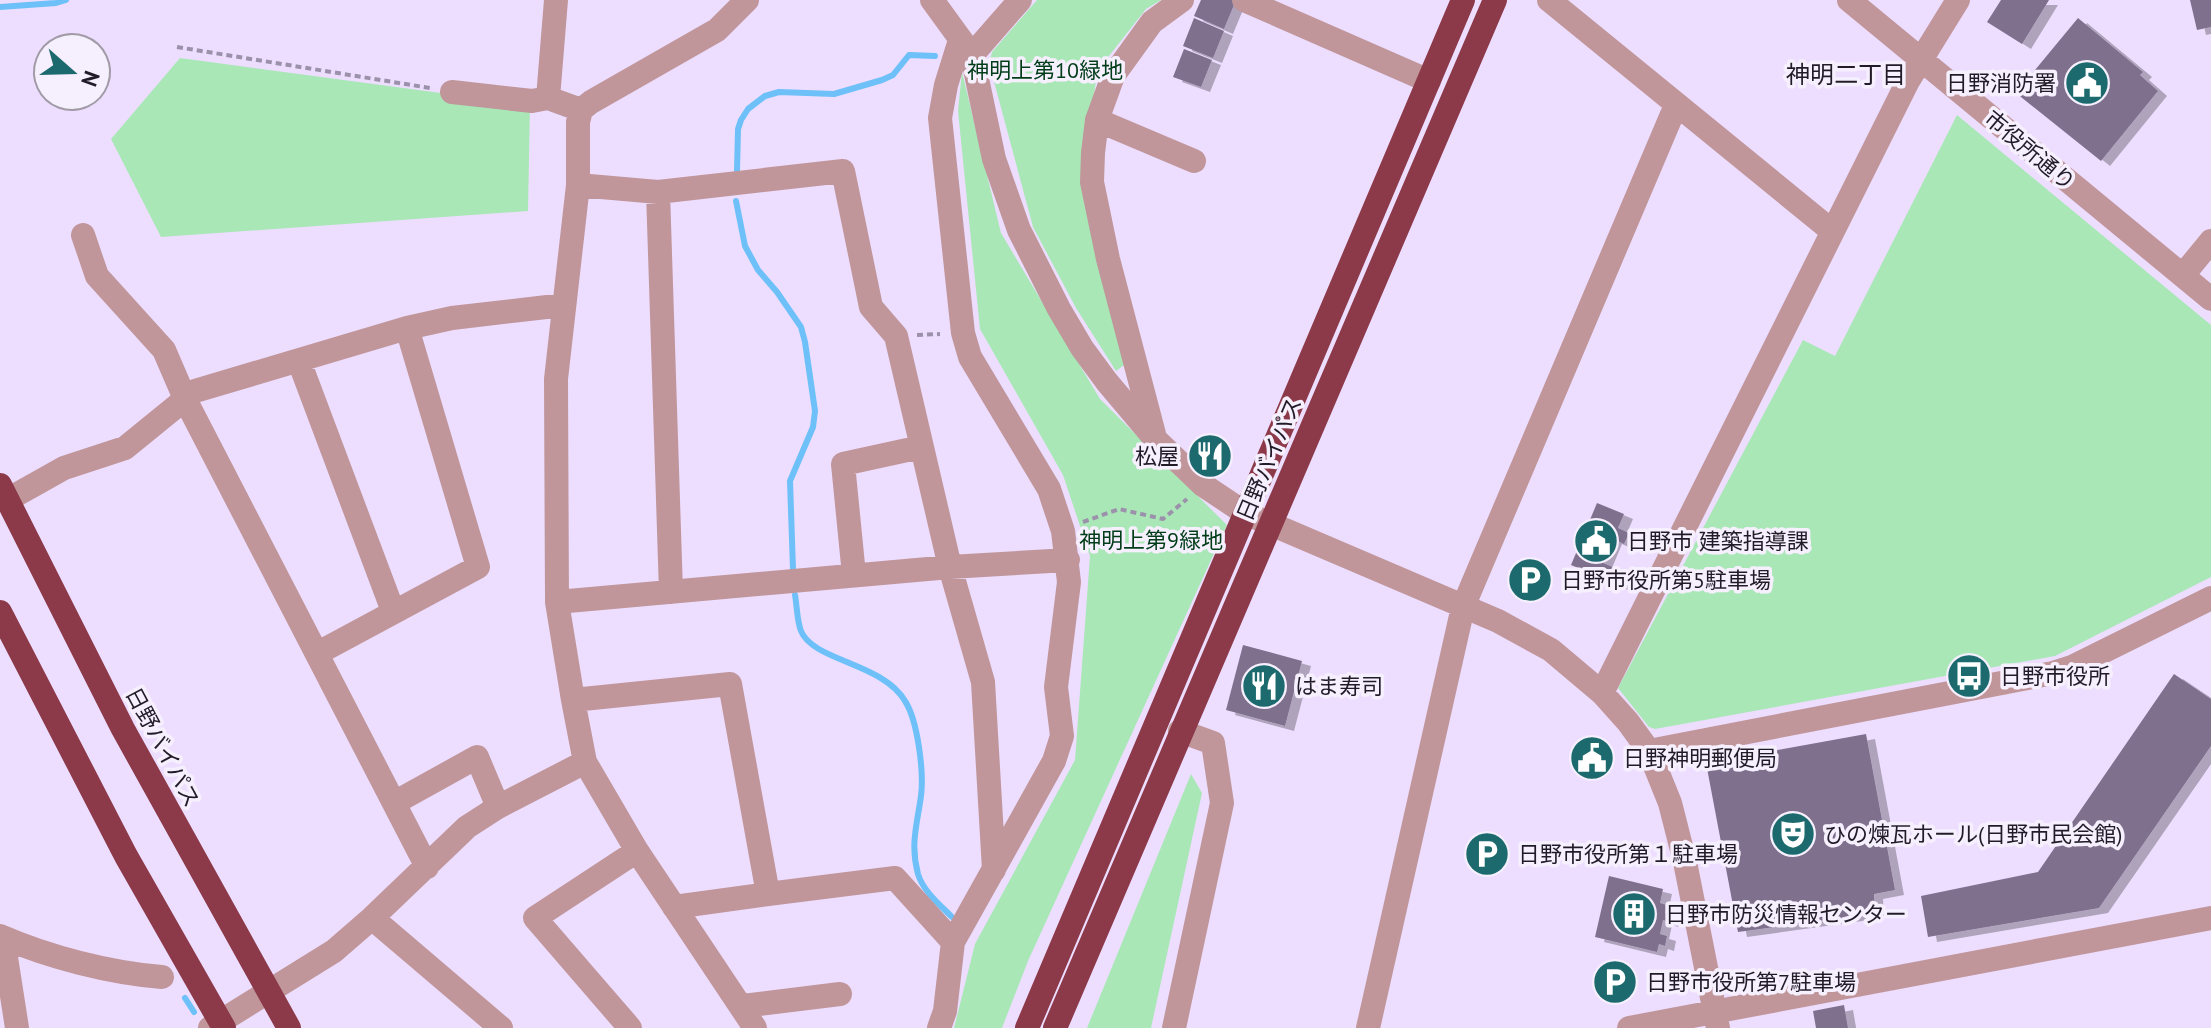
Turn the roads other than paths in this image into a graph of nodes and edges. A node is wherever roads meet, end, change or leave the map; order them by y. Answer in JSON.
{"nodes":[{"id":1,"x":556,"y":0,"type":"edge"},
{"id":2,"x":747,"y":0,"type":"edge"},
{"id":3,"x":932,"y":0,"type":"edge"},
{"id":4,"x":1020,"y":0,"type":"edge"},
{"id":5,"x":1182,"y":0,"type":"edge"},
{"id":6,"x":1244,"y":0,"type":"edge"},
{"id":7,"x":1463,"y":0,"type":"edge"},
{"id":8,"x":1495,"y":0,"type":"edge"},
{"id":9,"x":1549,"y":0,"type":"edge"},
{"id":10,"x":1849,"y":0,"type":"edge"},
{"id":11,"x":1958,"y":0,"type":"edge"},
{"id":12,"x":966,"y":48,"type":"junction"},
{"id":13,"x":1920,"y":59,"type":"junction"},
{"id":14,"x":1429,"y":81,"type":"junction"},
{"id":15,"x":452,"y":92,"type":"road end"},
{"id":16,"x":548,"y":98,"type":"junction"},
{"id":17,"x":1676,"y":105,"type":"junction"},
{"id":18,"x":581,"y":110,"type":"junction"},
{"id":19,"x":1097,"y":120,"type":"junction"},
{"id":20,"x":1194,"y":161,"type":"dead end"},
{"id":21,"x":578,"y":185,"type":"junction"},
{"id":22,"x":658,"y":192,"type":"junction"},
{"id":23,"x":1832,"y":231,"type":"junction"},
{"id":24,"x":83,"y":235,"type":"dead end"},
{"id":25,"x":2211,"y":241,"type":"edge"},
{"id":26,"x":2183,"y":275,"type":"junction"},
{"id":27,"x":2211,"y":299,"type":"edge"},
{"id":28,"x":564,"y":305,"type":"junction"},
{"id":29,"x":407,"y":328,"type":"junction"},
{"id":30,"x":299,"y":361,"type":"junction"},
{"id":31,"x":186,"y":401,"type":"junction"},
{"id":32,"x":1156,"y":440,"type":"junction"},
{"id":33,"x":921,"y":447,"type":"junction"},
{"id":34,"x":4,"y":492,"type":"edge"},
{"id":35,"x":1245,"y":513,"type":"junction"},
{"id":36,"x":1269,"y":525,"type":"junction"},
{"id":37,"x":1068,"y":560,"type":"junction"},
{"id":38,"x":950,"y":567,"type":"junction"},
{"id":39,"x":854,"y":575,"type":"junction"},
{"id":40,"x":671,"y":592,"type":"junction"},
{"id":41,"x":2211,"y":598,"type":"edge"},
{"id":42,"x":557,"y":602,"type":"junction"},
{"id":43,"x":1463,"y":607,"type":"junction"},
{"id":44,"x":393,"y":611,"type":"junction"},
{"id":45,"x":0,"y":612,"type":"edge"},
{"id":46,"x":318,"y":653,"type":"junction"},
{"id":47,"x":1602,"y":693,"type":"junction"},
{"id":48,"x":573,"y":700,"type":"junction"},
{"id":49,"x":1180,"y":731,"type":"junction"},
{"id":50,"x":1649,"y":751,"type":"junction"},
{"id":51,"x":585,"y":762,"type":"junction"},
{"id":52,"x":394,"y":803,"type":"junction"},
{"id":53,"x":498,"y":807,"type":"junction"},
{"id":54,"x":637,"y":851,"type":"junction"},
{"id":55,"x":427,"y":867,"type":"junction"},
{"id":56,"x":994,"y":870,"type":"junction"},
{"id":57,"x":768,"y":894,"type":"junction"},
{"id":58,"x":674,"y":907,"type":"junction"},
{"id":59,"x":372,"y":918,"type":"junction"},
{"id":60,"x":2211,"y":918,"type":"edge"},
{"id":61,"x":1,"y":937,"type":"edge"},
{"id":62,"x":953,"y":942,"type":"junction"},
{"id":63,"x":162,"y":977,"type":"dead end"},
{"id":64,"x":266,"y":991,"type":"junction"},
{"id":65,"x":840,"y":994,"type":"dead end"},
{"id":66,"x":743,"y":1006,"type":"junction"},
{"id":67,"x":1716,"y":1020,"type":"edge"},
{"id":68,"x":218,"y":1026,"type":"edge"},
{"id":69,"x":17,"y":1028,"type":"edge"},
{"id":70,"x":289,"y":1028,"type":"edge"},
{"id":71,"x":501,"y":1028,"type":"edge"},
{"id":72,"x":630,"y":1028,"type":"edge"},
{"id":73,"x":755,"y":1028,"type":"edge"},
{"id":74,"x":939,"y":1028,"type":"edge"},
{"id":75,"x":1027,"y":1028,"type":"edge"},
{"id":76,"x":1055,"y":1028,"type":"edge"},
{"id":77,"x":1174,"y":1028,"type":"edge"},
{"id":78,"x":1368,"y":1028,"type":"edge"},
{"id":79,"x":1629,"y":1028,"type":"edge"}],
"edges":[{"from":1,"to":16,"type":"street"},
{"from":2,"to":18,"type":"street"},
{"from":3,"to":12,"type":"street"},
{"from":4,"to":12,"type":"street"},
{"from":5,"to":19,"type":"street"},
{"from":6,"to":14,"type":"street"},
{"from":7,"to":14,"type":"highway","name":"日野バイパス"},
{"from":8,"to":36,"type":"highway","name":"日野バイパス"},
{"from":9,"to":17,"type":"street"},
{"from":10,"to":13,"type":"street","name":"市役所通り"},
{"from":11,"to":13,"type":"street"},
{"from":12,"to":32,"type":"street"},
{"from":12,"to":37,"type":"street"},
{"from":13,"to":23,"type":"street"},
{"from":13,"to":26,"type":"street","name":"市役所通り"},
{"from":14,"to":35,"type":"highway","name":"日野バイパス"},
{"from":15,"to":16,"type":"street"},
{"from":16,"to":18,"type":"street"},
{"from":17,"to":23,"type":"street"},
{"from":17,"to":43,"type":"street"},
{"from":18,"to":21,"type":"street"},
{"from":19,"to":20,"type":"street"},
{"from":19,"to":32,"type":"street"},
{"from":21,"to":22,"type":"street"},
{"from":21,"to":28,"type":"street"},
{"from":22,"to":33,"type":"street"},
{"from":22,"to":40,"type":"street"},
{"from":23,"to":47,"type":"street"},
{"from":24,"to":31,"type":"street"},
{"from":25,"to":26,"type":"street"},
{"from":26,"to":27,"type":"street","name":"市役所通り"},
{"from":28,"to":29,"type":"street"},
{"from":28,"to":42,"type":"street"},
{"from":29,"to":30,"type":"street"},
{"from":29,"to":44,"type":"street"},
{"from":30,"to":31,"type":"street"},
{"from":30,"to":44,"type":"street"},
{"from":31,"to":34,"type":"street"},
{"from":31,"to":46,"type":"street"},
{"from":32,"to":35,"type":"street"},
{"from":33,"to":38,"type":"street"},
{"from":33,"to":39,"type":"street"},
{"from":34,"to":64,"type":"highway","name":"日野バイパス"},
{"from":35,"to":36,"type":"street"},
{"from":35,"to":75,"type":"highway","name":"日野バイパス"},
{"from":36,"to":43,"type":"street"},
{"from":36,"to":49,"type":"highway","name":"日野バイパス"},
{"from":37,"to":38,"type":"street"},
{"from":37,"to":56,"type":"street"},
{"from":38,"to":39,"type":"street"},
{"from":38,"to":56,"type":"street"},
{"from":39,"to":40,"type":"street"},
{"from":40,"to":42,"type":"street"},
{"from":41,"to":50,"type":"street"},
{"from":42,"to":48,"type":"street"},
{"from":43,"to":47,"type":"street"},
{"from":43,"to":78,"type":"street"},
{"from":44,"to":46,"type":"street"},
{"from":45,"to":68,"type":"highway"},
{"from":46,"to":52,"type":"street"},
{"from":47,"to":50,"type":"street"},
{"from":48,"to":51,"type":"street"},
{"from":48,"to":57,"type":"street"},
{"from":49,"to":76,"type":"highway","name":"日野バイパス"},
{"from":49,"to":77,"type":"street"},
{"from":50,"to":67,"type":"street"},
{"from":51,"to":53,"type":"street"},
{"from":51,"to":54,"type":"street"},
{"from":52,"to":53,"type":"street"},
{"from":52,"to":55,"type":"street"},
{"from":53,"to":55,"type":"street"},
{"from":54,"to":58,"type":"street"},
{"from":54,"to":72,"type":"street"},
{"from":55,"to":59,"type":"street"},
{"from":56,"to":62,"type":"street"},
{"from":57,"to":58,"type":"street"},
{"from":57,"to":62,"type":"street"},
{"from":58,"to":66,"type":"street"},
{"from":59,"to":64,"type":"street"},
{"from":59,"to":71,"type":"street"},
{"from":60,"to":67,"type":"street"},
{"from":61,"to":63,"type":"street"},
{"from":61,"to":69,"type":"street"},
{"from":62,"to":74,"type":"street"},
{"from":64,"to":68,"type":"street"},
{"from":64,"to":70,"type":"highway","name":"日野バイパス"},
{"from":65,"to":66,"type":"street"},
{"from":66,"to":73,"type":"street"},
{"from":67,"to":79,"type":"street"}]}
